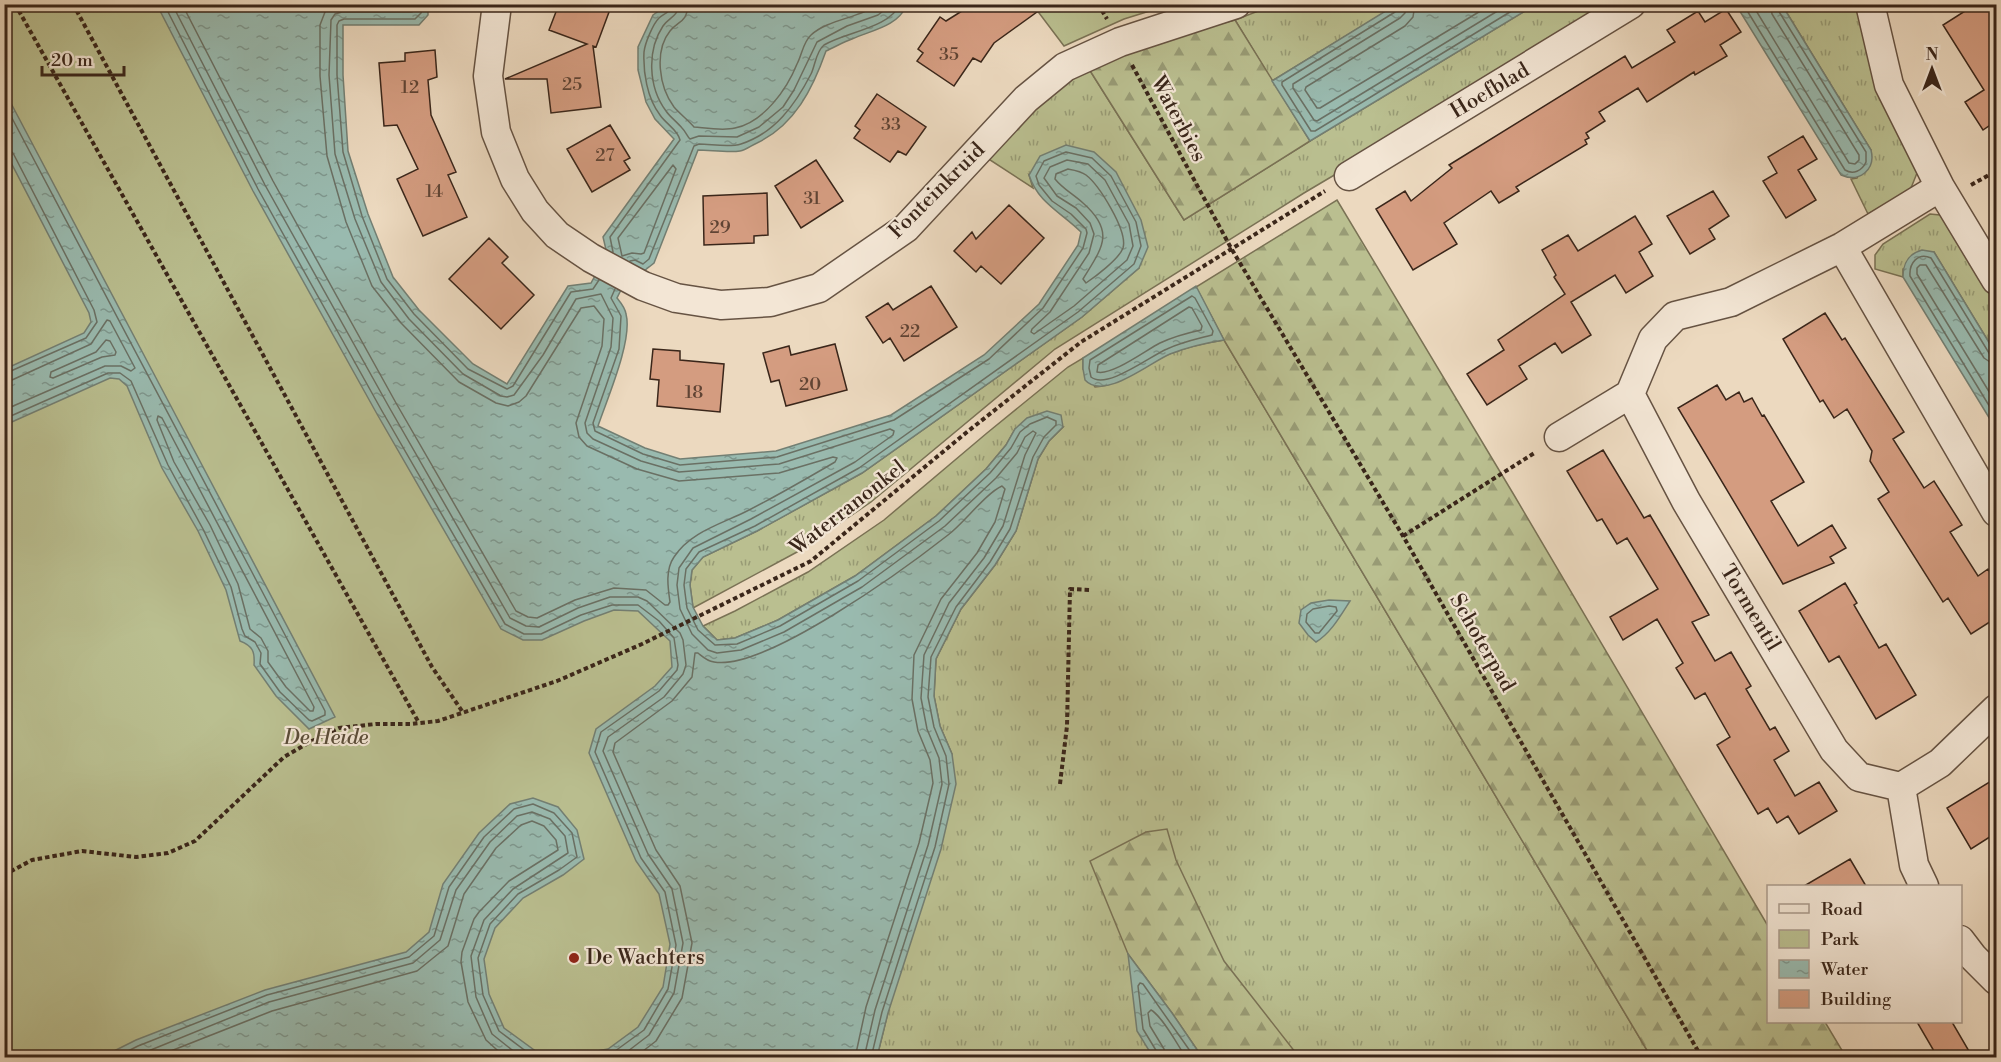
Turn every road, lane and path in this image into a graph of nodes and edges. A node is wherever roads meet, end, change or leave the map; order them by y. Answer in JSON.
{"nodes":[{"id":1,"x":15,"y":4,"type":"edge"},
{"id":2,"x":73,"y":4,"type":"edge"},
{"id":3,"x":497,"y":4,"type":"edge"},
{"id":4,"x":1098,"y":4,"type":"edge"},
{"id":5,"x":1236,"y":4,"type":"edge"},
{"id":6,"x":1631,"y":4,"type":"edge"},
{"id":7,"x":1870,"y":4,"type":"edge"},
{"id":8,"x":1120,"y":42,"type":"junction"},
{"id":9,"x":1349,"y":176,"type":"joint"},
{"id":10,"x":1940,"y":187,"type":"junction"},
{"id":11,"x":1842,"y":247,"type":"junction"},
{"id":12,"x":1231,"y":248,"type":"junction"},
{"id":13,"x":1996,"y":280,"type":"edge"},
{"id":14,"x":1630,"y":394,"type":"junction"},
{"id":15,"x":1559,"y":437,"type":"joint"},
{"id":16,"x":1996,"y":512,"type":"edge"},
{"id":17,"x":1403,"y":536,"type":"junction"},
{"id":18,"x":1091,"y":590,"type":"dead end"},
{"id":19,"x":1996,"y":709,"type":"edge"},
{"id":20,"x":462,"y":711,"type":"junction"},
{"id":21,"x":419,"y":723,"type":"junction"},
{"id":22,"x":1059,"y":784,"type":"dead end"},
{"id":23,"x":1900,"y":787,"type":"junction"},
{"id":24,"x":4,"y":875,"type":"edge"},
{"id":25,"x":1924,"y":885,"type":"edge"},
{"id":26,"x":1962,"y":943,"type":"edge"},
{"id":27,"x":1996,"y":980,"type":"edge"},
{"id":28,"x":1702,"y":1058,"type":"edge"}],
"edges":[{"from":1,"to":21,"type":"path"},
{"from":2,"to":20,"type":"path"},
{"from":3,"to":8,"type":"street","name":"Fonteinkruid"},
{"from":4,"to":8,"type":"path","name":"Waterbies"},
{"from":5,"to":8,"type":"street","name":"Fonteinkruid"},
{"from":6,"to":9,"type":"street","name":"Hoefblad"},
{"from":7,"to":10,"type":"street"},
{"from":8,"to":12,"type":"path","name":"Waterbies"},
{"from":9,"to":12,"type":"path"},
{"from":10,"to":11,"type":"street"},
{"from":10,"to":13,"type":"street"},
{"from":11,"to":14,"type":"street"},
{"from":11,"to":16,"type":"street"},
{"from":12,"to":17,"type":"path","name":"Schoterpad"},
{"from":12,"to":20,"type":"path","name":"Waterranonkel"},
{"from":14,"to":15,"type":"street"},
{"from":14,"to":23,"type":"street","name":"Tormentil"},
{"from":15,"to":17,"type":"path"},
{"from":17,"to":28,"type":"path","name":"Schoterpad"},
{"from":18,"to":22,"type":"path"},
{"from":19,"to":23,"type":"street"},
{"from":20,"to":21,"type":"path","name":"Waterranonkel"},
{"from":21,"to":24,"type":"path","name":"Waterranonkel"},
{"from":23,"to":25,"type":"street"},
{"from":26,"to":27,"type":"street"}]}
